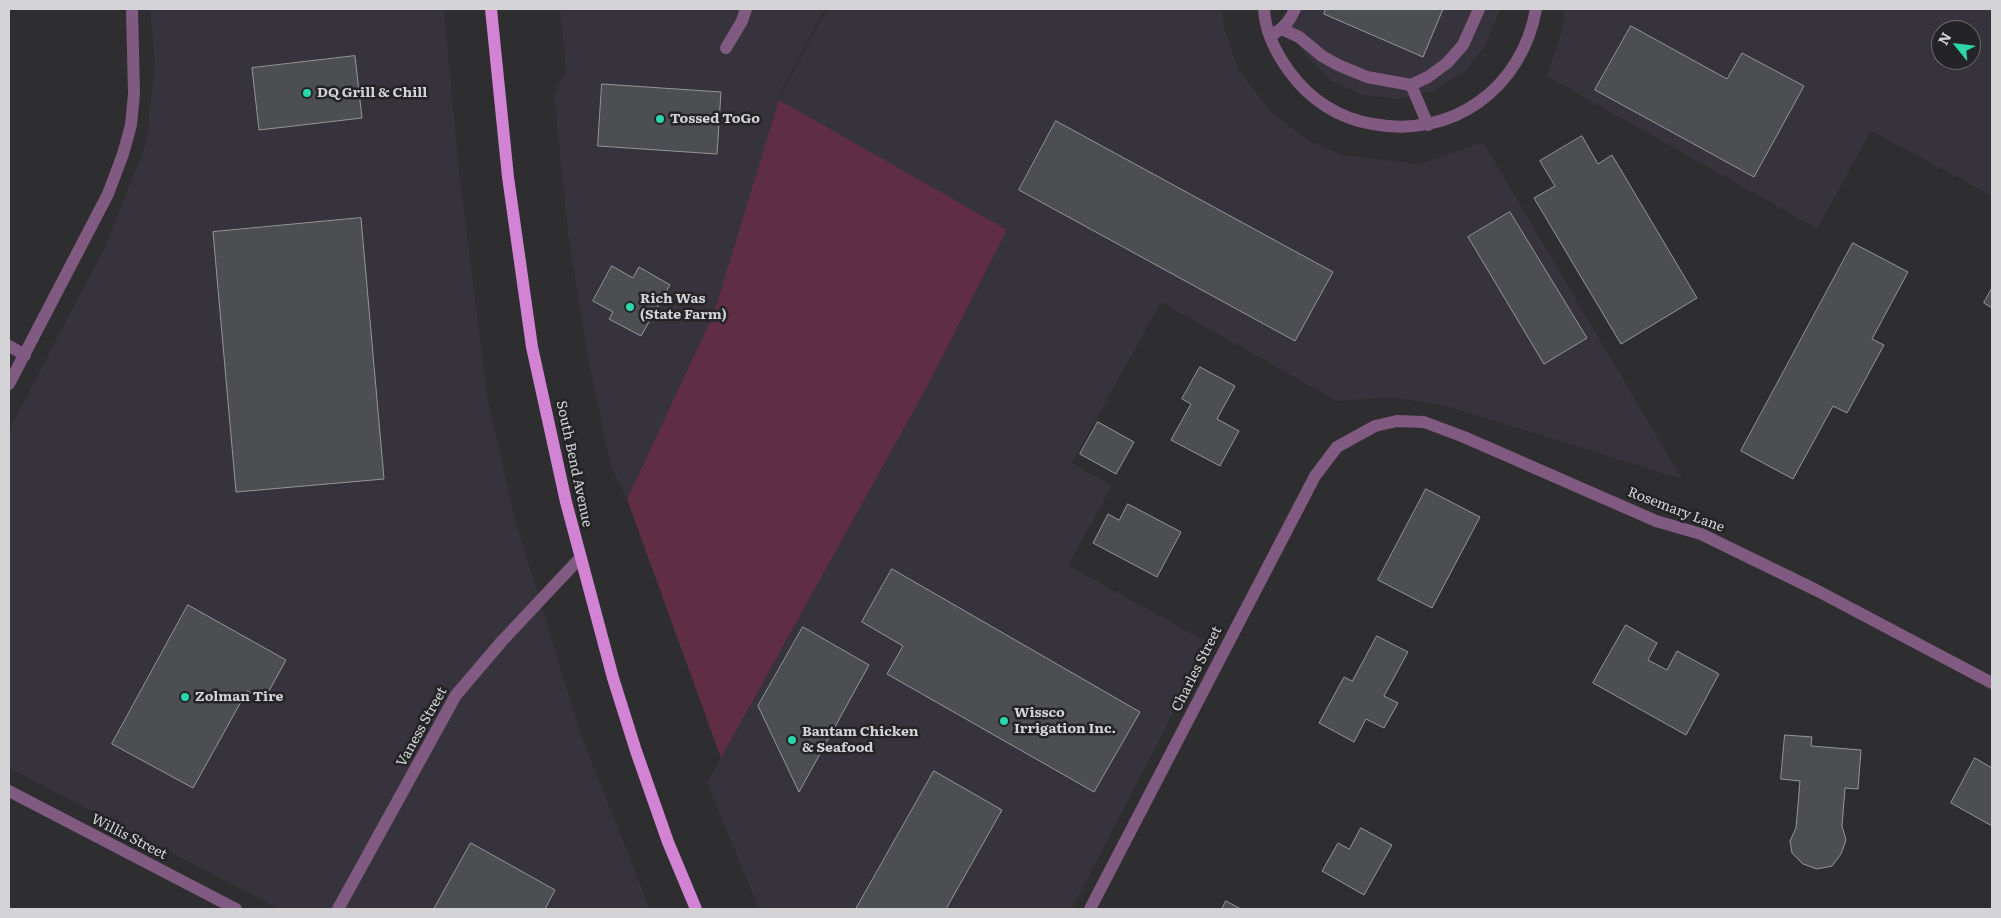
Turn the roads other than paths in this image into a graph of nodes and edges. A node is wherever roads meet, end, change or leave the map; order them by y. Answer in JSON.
{"nodes":[{"id":1,"x":132,"y":9,"type":"edge"},
{"id":2,"x":492,"y":9,"type":"edge"},
{"id":3,"x":746,"y":9,"type":"edge"},
{"id":4,"x":1264,"y":9,"type":"edge"},
{"id":5,"x":1295,"y":9,"type":"edge"},
{"id":6,"x":1479,"y":9,"type":"edge"},
{"id":7,"x":1536,"y":9,"type":"edge"},
{"id":8,"x":1282,"y":29,"type":"junction"},
{"id":9,"x":1270,"y":36,"type":"junction"},
{"id":10,"x":726,"y":48,"type":"dead end"},
{"id":11,"x":1411,"y":85,"type":"junction"},
{"id":12,"x":1428,"y":125,"type":"junction"},
{"id":13,"x":9,"y":346,"type":"edge"},
{"id":14,"x":25,"y":355,"type":"junction"},
{"id":15,"x":9,"y":384,"type":"edge"},
{"id":16,"x":1337,"y":447,"type":"joint"},
{"id":17,"x":580,"y":558,"type":"junction"},
{"id":18,"x":1992,"y":683,"type":"edge"},
{"id":19,"x":9,"y":790,"type":"edge"},
{"id":20,"x":236,"y":909,"type":"edge"},
{"id":21,"x":338,"y":909,"type":"edge"},
{"id":22,"x":696,"y":909,"type":"edge"},
{"id":23,"x":1090,"y":909,"type":"edge"}],
"edges":[{"from":1,"to":14,"type":"street"},
{"from":2,"to":17,"type":"main road","name":"South Bend Avenue"},
{"from":3,"to":10,"type":"street"},
{"from":4,"to":9,"type":"street"},
{"from":5,"to":8,"type":"street"},
{"from":6,"to":11,"type":"street"},
{"from":7,"to":12,"type":"street"},
{"from":8,"to":9,"type":"street"},
{"from":8,"to":11,"type":"street"},
{"from":9,"to":12,"type":"street"},
{"from":11,"to":12,"type":"street"},
{"from":13,"to":14,"type":"street"},
{"from":14,"to":15,"type":"street"},
{"from":16,"to":18,"type":"street","name":"Rosemary Lane"},
{"from":16,"to":23,"type":"street","name":"Charles Street"},
{"from":17,"to":21,"type":"street","name":"Vaness Street"},
{"from":17,"to":22,"type":"main road","name":"South Bend Avenue"},
{"from":19,"to":20,"type":"street","name":"Willis Street"}]}
